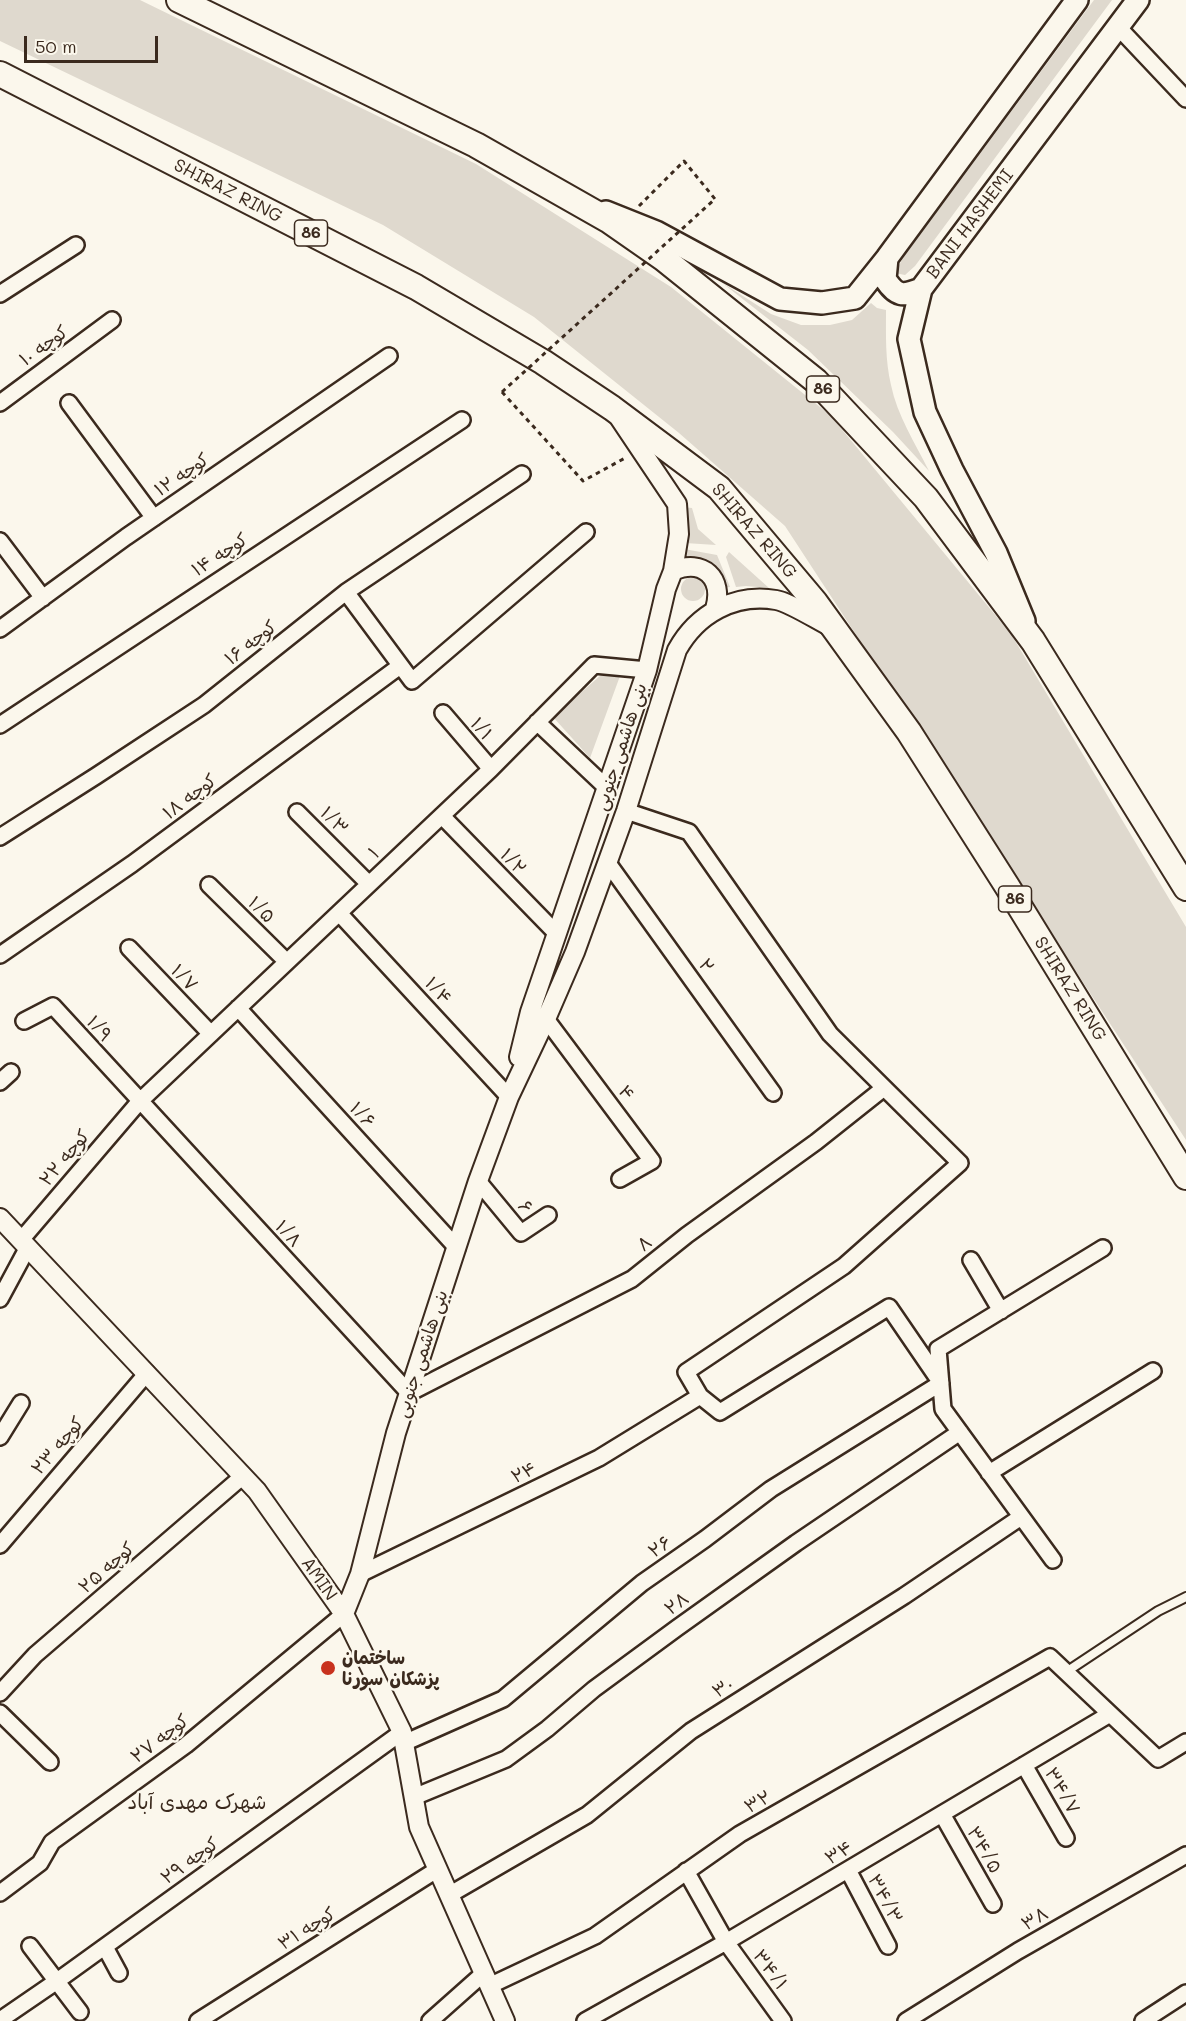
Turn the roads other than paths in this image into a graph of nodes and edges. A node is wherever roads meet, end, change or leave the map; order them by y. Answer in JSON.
{"nodes":[{"id":1,"x":179,"y":0,"type":"edge"},
{"id":2,"x":1077,"y":0,"type":"edge"},
{"id":3,"x":1138,"y":0,"type":"edge"},
{"id":4,"x":1118,"y":27,"type":"junction"},
{"id":5,"x":0,"y":74,"type":"edge"},
{"id":6,"x":1186,"y":99,"type":"edge"},
{"id":7,"x":561,"y":193,"type":"junction"},
{"id":8,"x":76,"y":244,"type":"dead end"},
{"id":9,"x":887,"y":258,"type":"junction"},
{"id":10,"x":921,"y":289,"type":"junction"},
{"id":11,"x":0,"y":294,"type":"edge"},
{"id":12,"x":112,"y":320,"type":"dead end"},
{"id":13,"x":389,"y":356,"type":"dead end"},
{"id":14,"x":0,"y":403,"type":"edge"},
{"id":15,"x":69,"y":403,"type":"dead end"},
{"id":16,"x":612,"y":408,"type":"junction"},
{"id":17,"x":462,"y":420,"type":"dead end"},
{"id":18,"x":522,"y":474,"type":"dead end"},
{"id":19,"x":154,"y":518,"type":"junction"},
{"id":20,"x":586,"y":532,"type":"dead end"},
{"id":21,"x":0,"y":541,"type":"edge"},
{"id":22,"x":673,"y":571,"type":"junction"},
{"id":23,"x":346,"y":592,"type":"junction"},
{"id":24,"x":43,"y":598,"type":"junction"},
{"id":25,"x":716,"y":609,"type":"junction"},
{"id":26,"x":833,"y":628,"type":"junction"},
{"id":27,"x":0,"y":629,"type":"edge"},
{"id":28,"x":1033,"y":640,"type":"junction"},
{"id":29,"x":400,"y":666,"type":"junction"},
{"id":30,"x":647,"y":669,"type":"junction"},
{"id":31,"x":443,"y":713,"type":"dead end"},
{"id":32,"x":537,"y":723,"type":"junction"},
{"id":33,"x":0,"y":725,"type":"edge"},
{"id":34,"x":491,"y":770,"type":"junction"},
{"id":35,"x":608,"y":789,"type":"junction"},
{"id":36,"x":626,"y":811,"type":"junction"},
{"id":37,"x":297,"y":812,"type":"dead end"},
{"id":38,"x":442,"y":816,"type":"junction"},
{"id":39,"x":0,"y":837,"type":"edge"},
{"id":40,"x":608,"y":863,"type":"junction"},
{"id":41,"x":369,"y":884,"type":"junction"},
{"id":42,"x":209,"y":885,"type":"dead end"},
{"id":43,"x":1186,"y":888,"type":"edge"},
{"id":44,"x":339,"y":913,"type":"junction"},
{"id":45,"x":557,"y":934,"type":"junction"},
{"id":46,"x":129,"y":948,"type":"dead end"},
{"id":47,"x":0,"y":955,"type":"edge"},
{"id":48,"x":287,"y":962,"type":"junction"},
{"id":49,"x":238,"y":1008,"type":"junction"},
{"id":50,"x":546,"y":1019,"type":"junction"},
{"id":51,"x":24,"y":1021,"type":"dead end"},
{"id":52,"x":211,"y":1034,"type":"junction"},
{"id":53,"x":884,"y":1088,"type":"junction"},
{"id":54,"x":773,"y":1093,"type":"dead end"},
{"id":55,"x":509,"y":1096,"type":"junction"},
{"id":56,"x":139,"y":1102,"type":"junction"},
{"id":57,"x":1186,"y":1177,"type":"edge"},
{"id":58,"x":620,"y":1179,"type":"dead end"},
{"id":59,"x":478,"y":1181,"type":"junction"},
{"id":60,"x":548,"y":1215,"type":"dead end"},
{"id":61,"x":0,"y":1218,"type":"edge"},
{"id":62,"x":25,"y":1244,"type":"junction"},
{"id":63,"x":457,"y":1248,"type":"junction"},
{"id":64,"x":1103,"y":1248,"type":"dead end"},
{"id":65,"x":971,"y":1260,"type":"dead end"},
{"id":66,"x":0,"y":1299,"type":"edge"},
{"id":67,"x":1001,"y":1311,"type":"junction"},
{"id":68,"x":1153,"y":1371,"type":"dead end"},
{"id":69,"x":147,"y":1374,"type":"junction"},
{"id":70,"x":941,"y":1383,"type":"junction"},
{"id":71,"x":409,"y":1393,"type":"junction"},
{"id":72,"x":700,"y":1396,"type":"junction"},
{"id":73,"x":21,"y":1403,"type":"dead end"},
{"id":74,"x":960,"y":1432,"type":"junction"},
{"id":75,"x":0,"y":1437,"type":"edge"},
{"id":76,"x":989,"y":1473,"type":"junction"},
{"id":77,"x":243,"y":1476,"type":"junction"},
{"id":78,"x":1021,"y":1517,"type":"junction"},
{"id":79,"x":0,"y":1545,"type":"edge"},
{"id":80,"x":1053,"y":1560,"type":"dead end"},
{"id":81,"x":360,"y":1574,"type":"junction"},
{"id":82,"x":1186,"y":1597,"type":"edge"},
{"id":83,"x":344,"y":1614,"type":"junction"},
{"id":84,"x":1066,"y":1672,"type":"junction"},
{"id":85,"x":0,"y":1693,"type":"edge"},
{"id":86,"x":0,"y":1713,"type":"edge"},
{"id":87,"x":1110,"y":1714,"type":"junction"},
{"id":88,"x":403,"y":1738,"type":"junction"},
{"id":89,"x":1183,"y":1749,"type":"edge"},
{"id":90,"x":50,"y":1762,"type":"dead end"},
{"id":91,"x":1024,"y":1765,"type":"junction"},
{"id":92,"x":414,"y":1797,"type":"junction"},
{"id":93,"x":942,"y":1814,"type":"junction"},
{"id":94,"x":1066,"y":1838,"type":"dead end"},
{"id":95,"x":1186,"y":1855,"type":"edge"},
{"id":96,"x":438,"y":1869,"type":"junction"},
{"id":97,"x":848,"y":1870,"type":"junction"},
{"id":98,"x":686,"y":1871,"type":"junction"},
{"id":99,"x":0,"y":1893,"type":"edge"},
{"id":100,"x":449,"y":1895,"type":"junction"},
{"id":101,"x":993,"y":1904,"type":"dead end"},
{"id":102,"x":726,"y":1942,"type":"junction"},
{"id":103,"x":30,"y":1946,"type":"dead end"},
{"id":104,"x":888,"y":1946,"type":"dead end"},
{"id":105,"x":105,"y":1947,"type":"junction"},
{"id":106,"x":119,"y":1973,"type":"dead end"},
{"id":107,"x":487,"y":1979,"type":"junction"},
{"id":108,"x":57,"y":1981,"type":"junction"},
{"id":109,"x":1186,"y":1993,"type":"edge"},
{"id":110,"x":80,"y":2012,"type":"dead end"},
{"id":111,"x":0,"y":2020,"type":"edge"},
{"id":112,"x":198,"y":2021,"type":"edge"},
{"id":113,"x":430,"y":2021,"type":"edge"},
{"id":114,"x":505,"y":2021,"type":"edge"},
{"id":115,"x":585,"y":2021,"type":"edge"},
{"id":116,"x":783,"y":2021,"type":"edge"},
{"id":117,"x":906,"y":2021,"type":"edge"},
{"id":118,"x":1143,"y":2021,"type":"edge"}],
"edges":[{"from":1,"to":7,"type":"highway","number":"86"},
{"from":2,"to":9,"type":"main road"},
{"from":3,"to":4,"type":"main road","name":"BANI HASHEMI"},
{"from":4,"to":6,"type":"street"},
{"from":4,"to":10,"type":"main road","name":"BANI HASHEMI"},
{"from":5,"to":16,"type":"highway","name":"SHIRAZ RING","number":"86"},
{"from":7,"to":9,"type":"main road"},
{"from":7,"to":28,"type":"highway","number":"86"},
{"from":8,"to":11,"type":"street"},
{"from":9,"to":10,"type":"main road"},
{"from":10,"to":28,"type":"main road","name":"BANI HASHEMI"},
{"from":12,"to":14,"type":"street","name":"کوچه ۱۰"},
{"from":13,"to":19,"type":"street","name":"کوچه ۱۲"},
{"from":15,"to":19,"type":"street"},
{"from":16,"to":22,"type":"street","name":"بنی هاشمی جنوبی"},
{"from":16,"to":26,"type":"highway","name":"SHIRAZ RING","number":"86"},
{"from":17,"to":33,"type":"street","name":"کوچه ۱۴"},
{"from":18,"to":23,"type":"street","name":"کوچه ۱۶"},
{"from":19,"to":24,"type":"street","name":"کوچه ۱۲"},
{"from":20,"to":29,"type":"street"},
{"from":21,"to":24,"type":"street"},
{"from":22,"to":25,"type":"street"},
{"from":22,"to":30,"type":"street","name":"بنی هاشمی جنوبی"},
{"from":23,"to":29,"type":"street"},
{"from":23,"to":39,"type":"street","name":"کوچه ۱۶"},
{"from":24,"to":27,"type":"street","name":"کوچه ۱۲"},
{"from":25,"to":26,"type":"street","name":"بنی هاشمی جنوبی"},
{"from":25,"to":36,"type":"street","name":"بنی هاشمی جنوبی"},
{"from":26,"to":57,"type":"highway","name":"SHIRAZ RING","number":"86"},
{"from":28,"to":43,"type":"highway","number":"86"},
{"from":29,"to":47,"type":"street","name":"کوچه ۱۸"},
{"from":30,"to":32,"type":"street","name":"۱"},
{"from":30,"to":35,"type":"street","name":"بنی هاشمی جنوبی"},
{"from":31,"to":34,"type":"street","name":"۱/۱"},
{"from":32,"to":34,"type":"street","name":"۱"},
{"from":32,"to":35,"type":"street"},
{"from":34,"to":38,"type":"street","name":"۱"},
{"from":35,"to":45,"type":"street","name":"بنی هاشمی جنوبی"},
{"from":36,"to":40,"type":"street","name":"بنی هاشمی جنوبی"},
{"from":36,"to":53,"type":"street"},
{"from":37,"to":41,"type":"street","name":"۱/۳"},
{"from":38,"to":41,"type":"street","name":"۱"},
{"from":38,"to":45,"type":"street","name":"۱/۲"},
{"from":40,"to":50,"type":"street","name":"بنی هاشمی جنوبی"},
{"from":40,"to":54,"type":"street","name":"۲"},
{"from":41,"to":44,"type":"street","name":"۱"},
{"from":42,"to":48,"type":"street","name":"۱/۵"},
{"from":44,"to":48,"type":"street","name":"۱"},
{"from":44,"to":55,"type":"street","name":"۱/۴"},
{"from":45,"to":55,"type":"street","name":"بنی هاشمی جنوبی"},
{"from":46,"to":52,"type":"street","name":"۱/۷"},
{"from":48,"to":49,"type":"street","name":"۱"},
{"from":49,"to":52,"type":"street","name":"۱"},
{"from":49,"to":63,"type":"street","name":"۱/۶"},
{"from":50,"to":55,"type":"street","name":"بنی هاشمی جنوبی"},
{"from":50,"to":58,"type":"street","name":"۴"},
{"from":51,"to":56,"type":"street","name":"۱/۹"},
{"from":52,"to":56,"type":"street","name":"۱"},
{"from":53,"to":71,"type":"street","name":"۸"},
{"from":53,"to":72,"type":"street"},
{"from":55,"to":59,"type":"street","name":"بنی هاشمی جنوبی"},
{"from":56,"to":62,"type":"street","name":"کوچه ۲۲"},
{"from":56,"to":71,"type":"street","name":"۱/۸"},
{"from":59,"to":60,"type":"street","name":"۶"},
{"from":59,"to":63,"type":"street","name":"بنی هاشمی جنوبی"},
{"from":61,"to":62,"type":"street","name":"AMIN"},
{"from":62,"to":66,"type":"street","name":"کوچه ۲۲"},
{"from":62,"to":69,"type":"street","name":"AMIN"},
{"from":63,"to":71,"type":"street","name":"بنی هاشمی جنوبی"},
{"from":64,"to":67,"type":"street"},
{"from":65,"to":67,"type":"street"},
{"from":67,"to":70,"type":"street"},
{"from":68,"to":76,"type":"street"},
{"from":69,"to":77,"type":"street","name":"AMIN"},
{"from":69,"to":79,"type":"street","name":"کوچه ۲۳"},
{"from":70,"to":72,"type":"street"},
{"from":70,"to":74,"type":"street"},
{"from":70,"to":88,"type":"street","name":"۲۶"},
{"from":71,"to":81,"type":"street","name":"بنی هاشمی جنوبی"},
{"from":72,"to":81,"type":"street","name":"۲۴"},
{"from":73,"to":75,"type":"street"},
{"from":74,"to":76,"type":"street"},
{"from":74,"to":92,"type":"street","name":"۲۸"},
{"from":76,"to":78,"type":"street"},
{"from":77,"to":83,"type":"street","name":"AMIN"},
{"from":77,"to":85,"type":"street","name":"کوچه ۲۵"},
{"from":78,"to":80,"type":"street"},
{"from":78,"to":100,"type":"street","name":"۳۰"},
{"from":81,"to":83,"type":"street","name":"بنی هاشمی جنوبی"},
{"from":82,"to":84,"type":"lane"},
{"from":83,"to":88,"type":"street","name":"AMIN"},
{"from":83,"to":99,"type":"street","name":"کوچه ۲۷"},
{"from":84,"to":87,"type":"street"},
{"from":84,"to":98,"type":"street","name":"۳۲"},
{"from":86,"to":90,"type":"street"},
{"from":87,"to":89,"type":"street"},
{"from":87,"to":91,"type":"street","name":"۳۴"},
{"from":88,"to":92,"type":"street","name":"AMIN"},
{"from":88,"to":105,"type":"street","name":"کوچه ۲۹"},
{"from":91,"to":93,"type":"street","name":"۳۴"},
{"from":91,"to":94,"type":"street","name":"۳۴/۷"},
{"from":92,"to":96,"type":"street","name":"AMIN"},
{"from":93,"to":97,"type":"street","name":"۳۴"},
{"from":93,"to":101,"type":"street","name":"۳۴/۵"},
{"from":95,"to":117,"type":"street","name":"۳۸"},
{"from":96,"to":100,"type":"street","name":"AMIN"},
{"from":96,"to":112,"type":"street","name":"کوچه ۳۱"},
{"from":97,"to":102,"type":"street","name":"۳۴"},
{"from":97,"to":104,"type":"street","name":"۳۴/۳"},
{"from":98,"to":102,"type":"street","name":"۳۴/۱"},
{"from":98,"to":107,"type":"street","name":"۳۲"},
{"from":100,"to":107,"type":"street","name":"AMIN"},
{"from":102,"to":115,"type":"street","name":"۳۴"},
{"from":102,"to":116,"type":"street","name":"۳۴/۱"},
{"from":103,"to":108,"type":"street"},
{"from":105,"to":106,"type":"street"},
{"from":105,"to":108,"type":"street","name":"کوچه ۲۹"},
{"from":107,"to":113,"type":"street","name":"۳۲"},
{"from":107,"to":114,"type":"street","name":"AMIN"},
{"from":108,"to":110,"type":"street"},
{"from":108,"to":111,"type":"street","name":"کوچه ۲۹"},
{"from":109,"to":118,"type":"street"}]}
